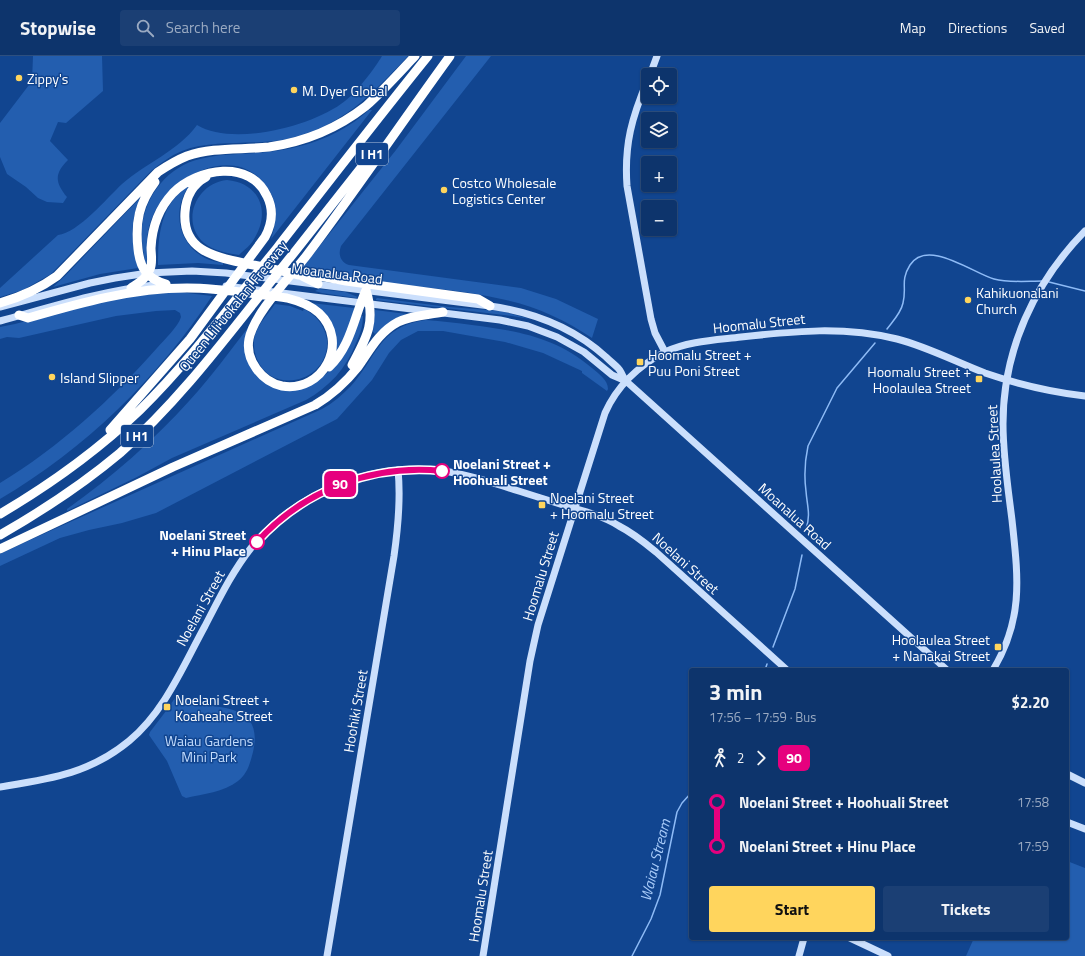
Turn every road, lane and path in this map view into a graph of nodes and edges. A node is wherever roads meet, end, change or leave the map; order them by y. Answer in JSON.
{"nodes":[{"id":1,"x":415,"y":56,"type":"edge"},
{"id":2,"x":428,"y":56,"type":"edge"},
{"id":3,"x":450,"y":56,"type":"edge"},
{"id":4,"x":657,"y":56,"type":"edge"},
{"id":5,"x":653,"y":68,"type":"edge"},
{"id":6,"x":641,"y":97,"type":"edge"},
{"id":7,"x":187,"y":156,"type":"junction"},
{"id":8,"x":217,"y":172,"type":"junction"},
{"id":9,"x":1085,"y":231,"type":"edge"},
{"id":10,"x":148,"y":273,"type":"junction"},
{"id":11,"x":299,"y":275,"type":"junction"},
{"id":12,"x":166,"y":284,"type":"junction"},
{"id":13,"x":318,"y":284,"type":"junction"},
{"id":14,"x":131,"y":288,"type":"junction"},
{"id":15,"x":366,"y":290,"type":"junction"},
{"id":16,"x":0,"y":303,"type":"edge"},
{"id":17,"x":365,"y":303,"type":"junction"},
{"id":18,"x":490,"y":306,"type":"junction"},
{"id":19,"x":0,"y":308,"type":"edge"},
{"id":20,"x":443,"y":312,"type":"junction"},
{"id":21,"x":19,"y":315,"type":"junction"},
{"id":22,"x":0,"y":321,"type":"edge"},
{"id":23,"x":665,"y":352,"type":"junction"},
{"id":24,"x":350,"y":375,"type":"junction"},
{"id":25,"x":316,"y":377,"type":"junction"},
{"id":26,"x":1007,"y":380,"type":"junction"},
{"id":27,"x":626,"y":381,"type":"junction"},
{"id":28,"x":1085,"y":396,"type":"edge"},
{"id":29,"x":90,"y":454,"type":"junction"},
{"id":30,"x":398,"y":470,"type":"junction"},
{"id":31,"x":574,"y":508,"type":"junction"},
{"id":32,"x":0,"y":514,"type":"edge"},
{"id":33,"x":0,"y":535,"type":"edge"},
{"id":34,"x":0,"y":549,"type":"edge"},
{"id":35,"x":785,"y":668,"type":"edge"},
{"id":36,"x":945,"y":668,"type":"edge"},
{"id":37,"x":994,"y":668,"type":"edge"},
{"id":38,"x":1069,"y":775,"type":"edge"},
{"id":39,"x":1085,"y":783,"type":"edge"},
{"id":40,"x":0,"y":787,"type":"edge"},
{"id":41,"x":1069,"y":823,"type":"edge"},
{"id":42,"x":1085,"y":829,"type":"edge"},
{"id":43,"x":803,"y":940,"type":"edge"},
{"id":44,"x":854,"y":940,"type":"edge"},
{"id":45,"x":326,"y":956,"type":"edge"},
{"id":46,"x":483,"y":956,"type":"edge"},
{"id":47,"x":799,"y":956,"type":"edge"},
{"id":48,"x":888,"y":956,"type":"edge"}],
"edges":[{"from":1,"to":7,"type":"highway"},
{"from":2,"to":29,"type":"highway","name":"Queen Liliʻuokalani Freeway","number":"I H1"},
{"from":3,"to":25,"type":"highway"},
{"from":3,"to":33,"type":"highway","name":"Queen Liliʻuokalani Freeway","number":"I H1"},
{"from":4,"to":5,"type":"street"},
{"from":6,"to":23,"type":"street"},
{"from":7,"to":10,"type":"highway"},
{"from":7,"to":16,"type":"highway"},
{"from":8,"to":10,"type":"highway"},
{"from":8,"to":11,"type":"highway"},
{"from":8,"to":29,"type":"highway"},
{"from":9,"to":26,"type":"street","name":"Hoolaulea Street"},
{"from":10,"to":12,"type":"highway"},
{"from":10,"to":13,"type":"street","name":"Moanalua Road"},
{"from":10,"to":14,"type":"highway"},
{"from":10,"to":19,"type":"street","name":"Moanalua Road"},
{"from":11,"to":13,"type":"highway"},
{"from":11,"to":18,"type":"highway"},
{"from":12,"to":14,"type":"street","name":"Moanalua Road"},
{"from":12,"to":17,"type":"street","name":"Moanalua Road"},
{"from":13,"to":15,"type":"street","name":"Moanalua Road"},
{"from":14,"to":21,"type":"street","name":"Moanalua Road"},
{"from":15,"to":17,"type":"highway"},
{"from":15,"to":18,"type":"street","name":"Moanalua Road"},
{"from":17,"to":20,"type":"street","name":"Moanalua Road"},
{"from":17,"to":24,"type":"highway"},
{"from":17,"to":25,"type":"highway"},
{"from":18,"to":27,"type":"street","name":"Moanalua Road"},
{"from":20,"to":24,"type":"highway"},
{"from":20,"to":27,"type":"street","name":"Moanalua Road"},
{"from":21,"to":22,"type":"street","name":"Moanalua Road"},
{"from":21,"to":25,"type":"highway"},
{"from":23,"to":26,"type":"street","name":"Hoomalu Street"},
{"from":23,"to":27,"type":"street","name":"Hoomalu Street"},
{"from":24,"to":34,"type":"highway"},
{"from":26,"to":28,"type":"street","name":"Hoomalu Street"},
{"from":26,"to":37,"type":"street","name":"Hoolaulea Street"},
{"from":27,"to":31,"type":"street","name":"Hoomalu Street"},
{"from":27,"to":36,"type":"street","name":"Moanalua Road"},
{"from":29,"to":32,"type":"highway","name":"Queen Liliʻuokalani Freeway","number":"I H1"},
{"from":30,"to":31,"type":"street","name":"Noelani Street"},
{"from":30,"to":40,"type":"street","name":"Noelani Street"},
{"from":30,"to":45,"type":"street","name":"Hoohiki Street"},
{"from":31,"to":35,"type":"street","name":"Noelani Street"},
{"from":31,"to":46,"type":"street","name":"Hoomalu Street"},
{"from":38,"to":39,"type":"street"},
{"from":41,"to":42,"type":"street"},
{"from":43,"to":47,"type":"street"},
{"from":44,"to":48,"type":"street"}]}
